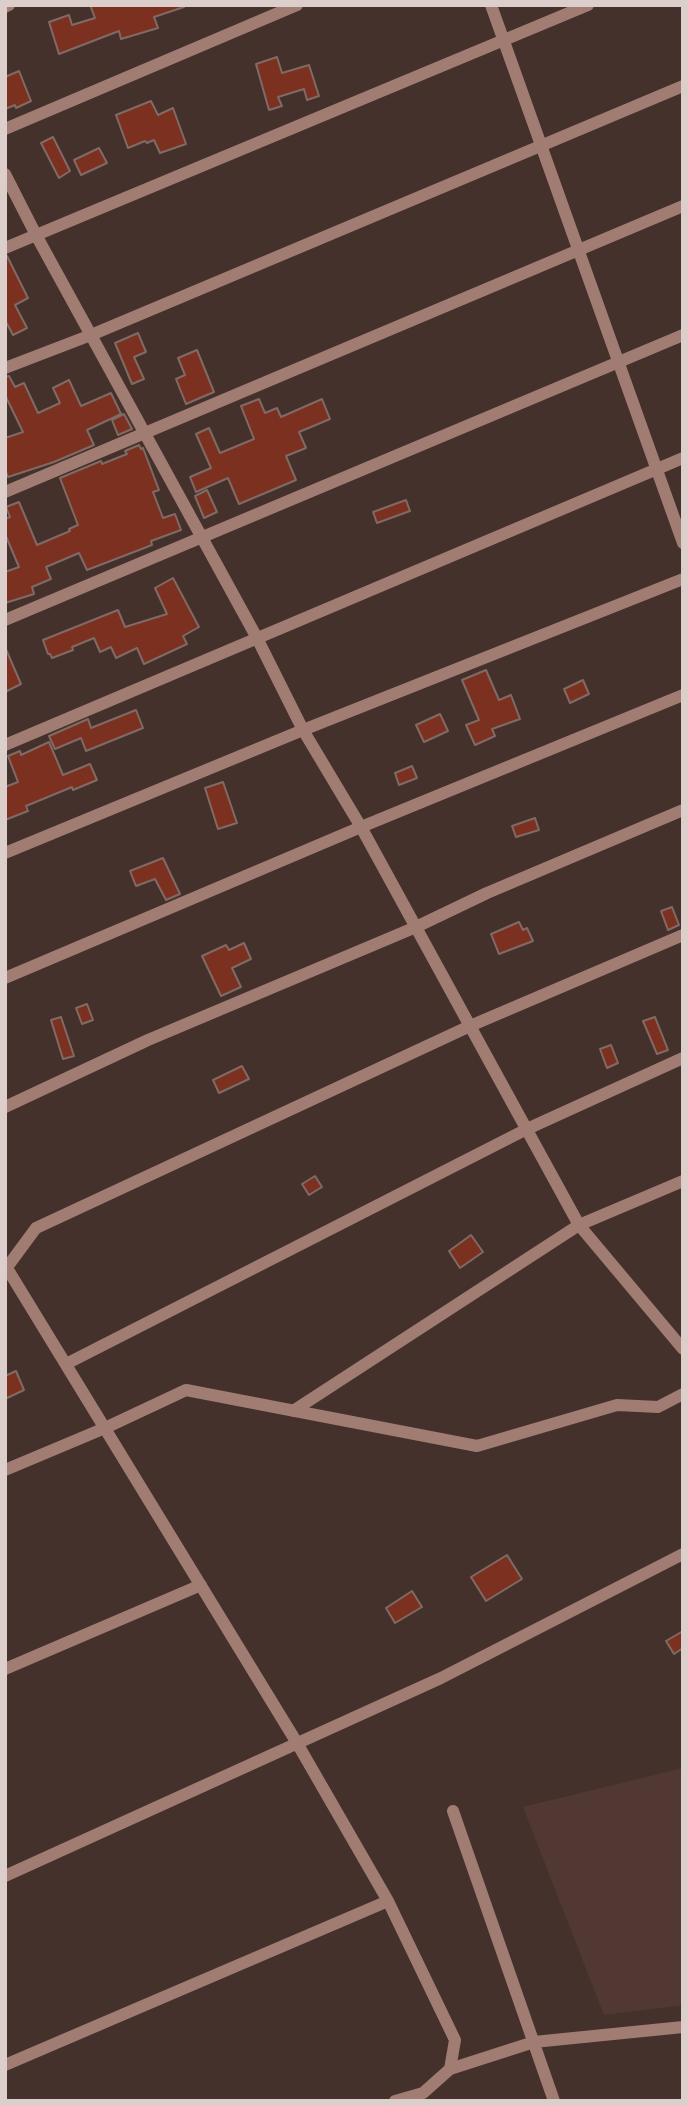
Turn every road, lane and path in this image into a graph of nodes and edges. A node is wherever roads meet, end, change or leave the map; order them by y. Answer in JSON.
{"nodes":[{"id":1,"x":297,"y":5,"type":"edge"},
{"id":2,"x":491,"y":5,"type":"edge"},
{"id":3,"x":588,"y":5,"type":"edge"},
{"id":4,"x":504,"y":40,"type":"junction"},
{"id":5,"x":683,"y":86,"type":"edge"},
{"id":6,"x":5,"y":129,"type":"edge"},
{"id":7,"x":541,"y":146,"type":"junction"},
{"id":8,"x":5,"y":174,"type":"edge"},
{"id":9,"x":683,"y":206,"type":"edge"},
{"id":10,"x":36,"y":235,"type":"junction"},
{"id":11,"x":5,"y":248,"type":"edge"},
{"id":12,"x":579,"y":250,"type":"junction"},
{"id":13,"x":91,"y":335,"type":"junction"},
{"id":14,"x":683,"y":335,"type":"edge"},
{"id":15,"x":619,"y":362,"type":"junction"},
{"id":16,"x":5,"y":368,"type":"edge"},
{"id":17,"x":145,"y":433,"type":"junction"},
{"id":18,"x":683,"y":458,"type":"edge"},
{"id":19,"x":657,"y":469,"type":"junction"},
{"id":20,"x":5,"y":492,"type":"edge"},
{"id":21,"x":202,"y":537,"type":"junction"},
{"id":22,"x":683,"y":543,"type":"edge"},
{"id":23,"x":683,"y":579,"type":"edge"},
{"id":24,"x":5,"y":620,"type":"edge"},
{"id":25,"x":257,"y":638,"type":"junction"},
{"id":26,"x":683,"y":695,"type":"edge"},
{"id":27,"x":303,"y":730,"type":"junction"},
{"id":28,"x":5,"y":745,"type":"edge"},
{"id":29,"x":683,"y":810,"type":"edge"},
{"id":30,"x":361,"y":827,"type":"junction"},
{"id":31,"x":5,"y":853,"type":"edge"},
{"id":32,"x":416,"y":927,"type":"junction"},
{"id":33,"x":683,"y":934,"type":"edge"},
{"id":34,"x":5,"y":978,"type":"edge"},
{"id":35,"x":470,"y":1026,"type":"junction"},
{"id":36,"x":683,"y":1058,"type":"edge"},
{"id":37,"x":5,"y":1107,"type":"edge"},
{"id":38,"x":527,"y":1129,"type":"junction"},
{"id":39,"x":683,"y":1181,"type":"edge"},
{"id":40,"x":579,"y":1225,"type":"junction"},
{"id":41,"x":6,"y":1268,"type":"edge"},
{"id":42,"x":683,"y":1349,"type":"edge"},
{"id":43,"x":66,"y":1364,"type":"junction"},
{"id":44,"x":683,"y":1394,"type":"edge"},
{"id":45,"x":293,"y":1411,"type":"junction"},
{"id":46,"x":105,"y":1428,"type":"junction"},
{"id":47,"x":5,"y":1470,"type":"edge"},
{"id":48,"x":683,"y":1554,"type":"edge"},
{"id":49,"x":201,"y":1585,"type":"junction"},
{"id":50,"x":5,"y":1669,"type":"edge"},
{"id":51,"x":297,"y":1744,"type":"junction"},
{"id":52,"x":453,"y":1811,"type":"dead end"},
{"id":53,"x":5,"y":1876,"type":"edge"},
{"id":54,"x":388,"y":1900,"type":"junction"},
{"id":55,"x":683,"y":2027,"type":"edge"},
{"id":56,"x":534,"y":2042,"type":"junction"},
{"id":57,"x":5,"y":2065,"type":"edge"},
{"id":58,"x":450,"y":2069,"type":"junction"},
{"id":59,"x":395,"y":2101,"type":"edge"},
{"id":60,"x":554,"y":2101,"type":"edge"}],
"edges":[{"from":1,"to":6,"type":"street"},
{"from":2,"to":4,"type":"street"},
{"from":3,"to":4,"type":"street"},
{"from":4,"to":7,"type":"street"},
{"from":4,"to":10,"type":"street"},
{"from":5,"to":7,"type":"street"},
{"from":7,"to":12,"type":"street"},
{"from":7,"to":13,"type":"street"},
{"from":8,"to":10,"type":"street"},
{"from":9,"to":12,"type":"street"},
{"from":10,"to":11,"type":"street"},
{"from":10,"to":13,"type":"street"},
{"from":12,"to":15,"type":"street"},
{"from":12,"to":17,"type":"street"},
{"from":13,"to":16,"type":"street"},
{"from":13,"to":17,"type":"street"},
{"from":14,"to":15,"type":"street"},
{"from":15,"to":19,"type":"street"},
{"from":15,"to":21,"type":"street"},
{"from":17,"to":20,"type":"street"},
{"from":17,"to":21,"type":"street"},
{"from":18,"to":19,"type":"street"},
{"from":19,"to":22,"type":"street"},
{"from":19,"to":25,"type":"street"},
{"from":21,"to":24,"type":"street"},
{"from":21,"to":25,"type":"street"},
{"from":23,"to":27,"type":"street"},
{"from":25,"to":27,"type":"street"},
{"from":25,"to":28,"type":"street"},
{"from":26,"to":30,"type":"street"},
{"from":27,"to":30,"type":"street"},
{"from":27,"to":31,"type":"street"},
{"from":29,"to":32,"type":"street"},
{"from":30,"to":32,"type":"street"},
{"from":30,"to":34,"type":"street"},
{"from":32,"to":35,"type":"street"},
{"from":32,"to":37,"type":"street"},
{"from":33,"to":35,"type":"street"},
{"from":35,"to":38,"type":"street"},
{"from":35,"to":41,"type":"street"},
{"from":36,"to":38,"type":"street"},
{"from":38,"to":40,"type":"street"},
{"from":38,"to":43,"type":"street"},
{"from":39,"to":40,"type":"street"},
{"from":40,"to":42,"type":"street"},
{"from":40,"to":45,"type":"street"},
{"from":41,"to":43,"type":"street"},
{"from":43,"to":46,"type":"street"},
{"from":44,"to":45,"type":"street"},
{"from":45,"to":46,"type":"street"},
{"from":46,"to":47,"type":"street"},
{"from":46,"to":49,"type":"street"},
{"from":48,"to":51,"type":"street"},
{"from":49,"to":50,"type":"street"},
{"from":49,"to":51,"type":"street"},
{"from":51,"to":53,"type":"street"},
{"from":51,"to":54,"type":"street"},
{"from":52,"to":56,"type":"street"},
{"from":54,"to":57,"type":"street"},
{"from":54,"to":58,"type":"street"},
{"from":55,"to":56,"type":"street"},
{"from":56,"to":58,"type":"street"},
{"from":56,"to":60,"type":"street"},
{"from":58,"to":59,"type":"street"}]}
